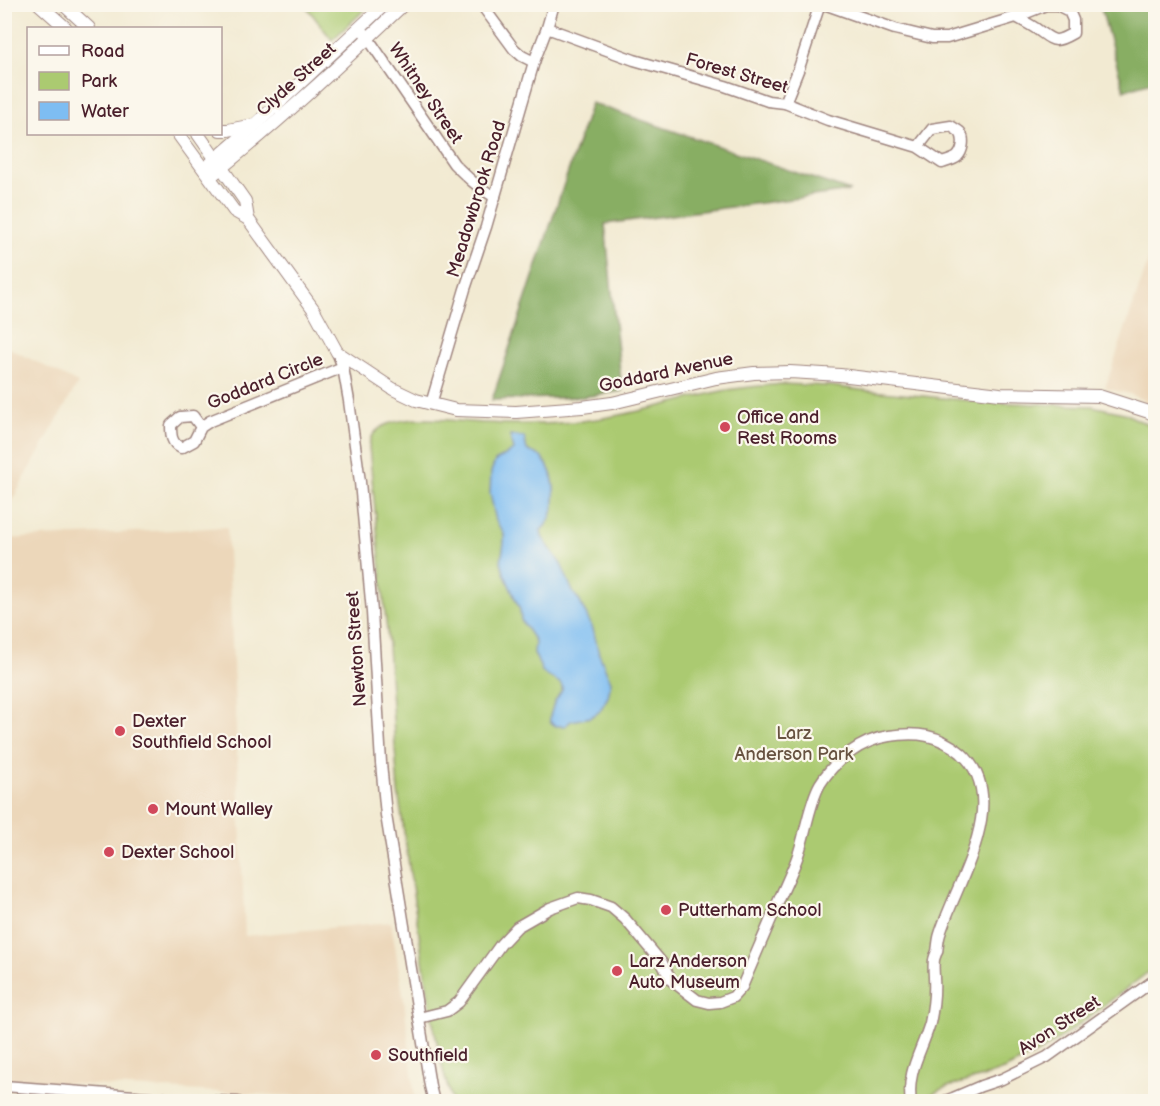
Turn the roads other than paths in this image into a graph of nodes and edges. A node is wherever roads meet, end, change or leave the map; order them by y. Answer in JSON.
{"nodes":[{"id":1,"x":39,"y":4,"type":"edge"},
{"id":2,"x":63,"y":4,"type":"edge"},
{"id":3,"x":386,"y":4,"type":"edge"},
{"id":4,"x":404,"y":4,"type":"edge"},
{"id":5,"x":481,"y":4,"type":"edge"},
{"id":6,"x":554,"y":4,"type":"edge"},
{"id":7,"x":822,"y":4,"type":"edge"},
{"id":8,"x":1016,"y":17,"type":"junction"},
{"id":9,"x":65,"y":27,"type":"edge"},
{"id":10,"x":88,"y":27,"type":"edge"},
{"id":11,"x":547,"y":28,"type":"junction"},
{"id":12,"x":365,"y":33,"type":"junction"},
{"id":13,"x":534,"y":62,"type":"junction"},
{"id":14,"x":785,"y":103,"type":"junction"},
{"id":15,"x":255,"y":125,"type":"junction"},
{"id":16,"x":222,"y":130,"type":"edge"},
{"id":17,"x":179,"y":135,"type":"edge"},
{"id":18,"x":199,"y":135,"type":"edge"},
{"id":19,"x":918,"y":147,"type":"dead end"},
{"id":20,"x":219,"y":163,"type":"junction"},
{"id":21,"x":207,"y":173,"type":"junction"},
{"id":22,"x":495,"y":197,"type":"junction"},
{"id":23,"x":248,"y":219,"type":"junction"},
{"id":24,"x":337,"y":352,"type":"junction"},
{"id":25,"x":343,"y":368,"type":"junction"},
{"id":26,"x":431,"y":404,"type":"junction"},
{"id":27,"x":1155,"y":416,"type":"edge"},
{"id":28,"x":201,"y":427,"type":"dead end"},
{"id":29,"x":1155,"y":980,"type":"edge"},
{"id":30,"x":419,"y":1018,"type":"junction"},
{"id":31,"x":4,"y":1086,"type":"edge"},
{"id":32,"x":238,"y":1101,"type":"edge"},
{"id":33,"x":434,"y":1101,"type":"edge"},
{"id":34,"x":911,"y":1101,"type":"edge"},
{"id":35,"x":942,"y":1101,"type":"edge"}],
"edges":[{"from":1,"to":9,"type":"main road"},
{"from":2,"to":10,"type":"main road"},
{"from":3,"to":12,"type":"main road","name":"Clyde Street"},
{"from":4,"to":12,"type":"main road","name":"Clyde Street"},
{"from":5,"to":13,"type":"street"},
{"from":6,"to":11,"type":"street","name":"Meadowbrook Road"},
{"from":7,"to":8,"type":"street"},
{"from":7,"to":14,"type":"street"},
{"from":8,"to":8,"type":"street"},
{"from":11,"to":13,"type":"street","name":"Meadowbrook Road"},
{"from":11,"to":14,"type":"street","name":"Forest Street"},
{"from":12,"to":15,"type":"main road","name":"Clyde Street"},
{"from":12,"to":20,"type":"main road","name":"Clyde Street"},
{"from":12,"to":22,"type":"street","name":"Whitney Street"},
{"from":13,"to":22,"type":"street","name":"Meadowbrook Road"},
{"from":14,"to":19,"type":"street","name":"Forest Street"},
{"from":15,"to":16,"type":"main road","name":"Clyde Street"},
{"from":15,"to":20,"type":"main road","name":"Clyde Street"},
{"from":17,"to":21,"type":"main road","name":"Newton Street"},
{"from":18,"to":20,"type":"main road","name":"Newton Street"},
{"from":20,"to":21,"type":"main road","name":"Clyde Street"},
{"from":20,"to":23,"type":"main road","name":"Newton Street"},
{"from":21,"to":23,"type":"main road","name":"Newton Street"},
{"from":22,"to":26,"type":"street","name":"Meadowbrook Road"},
{"from":23,"to":24,"type":"main road","name":"Newton Street"},
{"from":24,"to":25,"type":"street","name":"Newton Street"},
{"from":24,"to":26,"type":"main road","name":"Goddard Avenue"},
{"from":25,"to":28,"type":"street","name":"Goddard Circle"},
{"from":25,"to":30,"type":"street","name":"Newton Street"},
{"from":26,"to":27,"type":"main road","name":"Goddard Avenue"},
{"from":29,"to":35,"type":"street","name":"Avon Street"},
{"from":30,"to":33,"type":"street","name":"Newton Street"},
{"from":30,"to":34,"type":"street"},
{"from":31,"to":32,"type":"street"}]}
